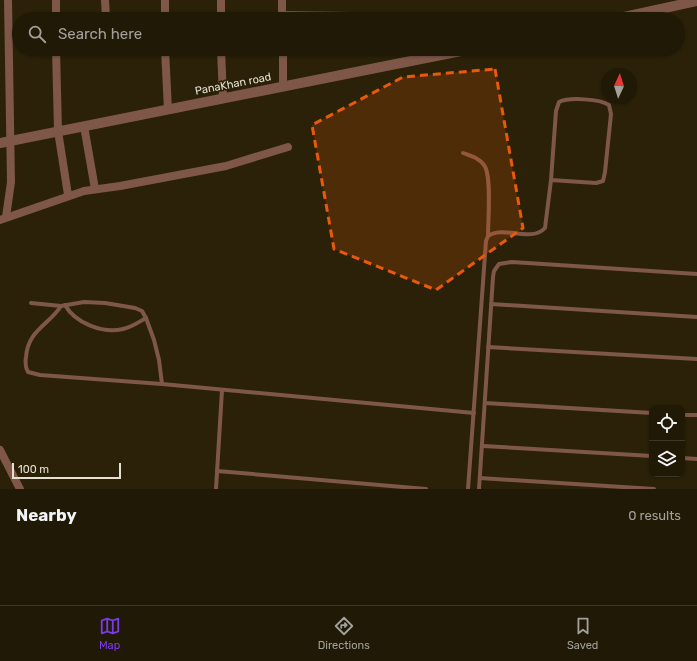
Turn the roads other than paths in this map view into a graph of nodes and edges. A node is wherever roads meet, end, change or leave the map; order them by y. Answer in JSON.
{"nodes":[{"id":1,"x":8,"y":0,"type":"edge"},
{"id":2,"x":56,"y":0,"type":"edge"},
{"id":3,"x":105,"y":0,"type":"edge"},
{"id":4,"x":165,"y":0,"type":"edge"},
{"id":5,"x":221,"y":0,"type":"edge"},
{"id":6,"x":282,"y":0,"type":"edge"},
{"id":7,"x":697,"y":1,"type":"edge"},
{"id":8,"x":56,"y":12,"type":"edge"},
{"id":9,"x":106,"y":12,"type":"edge"},
{"id":10,"x":165,"y":12,"type":"edge"},
{"id":11,"x":221,"y":12,"type":"edge"},
{"id":12,"x":282,"y":12,"type":"edge"},
{"id":13,"x":647,"y":12,"type":"edge"},
{"id":14,"x":56,"y":56,"type":"edge"},
{"id":15,"x":165,"y":56,"type":"edge"},
{"id":16,"x":221,"y":56,"type":"edge"},
{"id":17,"x":283,"y":56,"type":"edge"},
{"id":18,"x":435,"y":56,"type":"edge"},
{"id":19,"x":283,"y":86,"type":"junction"},
{"id":20,"x":223,"y":97,"type":"junction"},
{"id":21,"x":168,"y":110,"type":"junction"},
{"id":22,"x":84,"y":126,"type":"junction"},
{"id":23,"x":58,"y":131,"type":"junction"},
{"id":24,"x":11,"y":140,"type":"junction"},
{"id":25,"x":0,"y":143,"type":"edge"},
{"id":26,"x":288,"y":147,"type":"dead end"},
{"id":27,"x":463,"y":153,"type":"dead end"},
{"id":28,"x":551,"y":180,"type":"junction"},
{"id":29,"x":95,"y":189,"type":"junction"},
{"id":30,"x":68,"y":195,"type":"junction"},
{"id":31,"x":3,"y":219,"type":"edge"},
{"id":32,"x":488,"y":236,"type":"junction"},
{"id":33,"x":697,"y":274,"type":"edge"},
{"id":34,"x":31,"y":303,"type":"dead end"},
{"id":35,"x":491,"y":304,"type":"junction"},
{"id":36,"x":63,"y":306,"type":"junction"},
{"id":37,"x":146,"y":318,"type":"junction"},
{"id":38,"x":697,"y":318,"type":"edge"},
{"id":39,"x":488,"y":347,"type":"junction"},
{"id":40,"x":697,"y":359,"type":"edge"},
{"id":41,"x":162,"y":384,"type":"junction"},
{"id":42,"x":222,"y":390,"type":"junction"},
{"id":43,"x":485,"y":403,"type":"junction"},
{"id":44,"x":474,"y":413,"type":"junction"},
{"id":45,"x":649,"y":413,"type":"edge"},
{"id":46,"x":685,"y":414,"type":"edge"},
{"id":47,"x":697,"y":415,"type":"edge"},
{"id":48,"x":483,"y":446,"type":"junction"},
{"id":49,"x":0,"y":450,"type":"edge"},
{"id":50,"x":649,"y":456,"type":"edge"},
{"id":51,"x":685,"y":458,"type":"edge"},
{"id":52,"x":697,"y":459,"type":"edge"},
{"id":53,"x":8,"y":466,"type":"junction"},
{"id":54,"x":0,"y":470,"type":"edge"},
{"id":55,"x":217,"y":472,"type":"junction"},
{"id":56,"x":480,"y":478,"type":"junction"},
{"id":57,"x":20,"y":489,"type":"edge"},
{"id":58,"x":216,"y":489,"type":"edge"},
{"id":59,"x":426,"y":489,"type":"edge"},
{"id":60,"x":468,"y":489,"type":"edge"},
{"id":61,"x":479,"y":489,"type":"edge"},
{"id":62,"x":654,"y":489,"type":"edge"}],
"edges":[{"from":1,"to":24,"type":"street"},
{"from":2,"to":8,"type":"street"},
{"from":3,"to":9,"type":"street"},
{"from":4,"to":10,"type":"street"},
{"from":5,"to":11,"type":"street"},
{"from":6,"to":12,"type":"street"},
{"from":7,"to":13,"type":"street"},
{"from":14,"to":23,"type":"street"},
{"from":15,"to":21,"type":"street"},
{"from":16,"to":20,"type":"street"},
{"from":17,"to":19,"type":"street"},
{"from":18,"to":19,"type":"street","name":"PanaKhan road"},
{"from":19,"to":20,"type":"street","name":"PanaKhan road"},
{"from":20,"to":21,"type":"street","name":"PanaKhan road"},
{"from":21,"to":22,"type":"street","name":"PanaKhan road"},
{"from":22,"to":23,"type":"street","name":"PanaKhan road"},
{"from":22,"to":29,"type":"street"},
{"from":23,"to":24,"type":"street","name":"PanaKhan road"},
{"from":23,"to":30,"type":"street"},
{"from":24,"to":25,"type":"street","name":"PanaKhan road"},
{"from":24,"to":31,"type":"street"},
{"from":26,"to":29,"type":"street"},
{"from":27,"to":32,"type":"lane"},
{"from":28,"to":28,"type":"lane"},
{"from":28,"to":32,"type":"lane"},
{"from":29,"to":30,"type":"street"},
{"from":30,"to":31,"type":"street"},
{"from":32,"to":44,"type":"lane"},
{"from":33,"to":35,"type":"lane"},
{"from":34,"to":36,"type":"lane"},
{"from":35,"to":38,"type":"lane"},
{"from":35,"to":39,"type":"lane"},
{"from":36,"to":37,"type":"lane"},
{"from":36,"to":37,"type":"lane"},
{"from":36,"to":41,"type":"lane"},
{"from":37,"to":41,"type":"lane"},
{"from":39,"to":40,"type":"lane"},
{"from":39,"to":43,"type":"lane"},
{"from":41,"to":42,"type":"lane"},
{"from":42,"to":44,"type":"lane"},
{"from":42,"to":55,"type":"lane"},
{"from":43,"to":45,"type":"lane"},
{"from":43,"to":48,"type":"lane"},
{"from":44,"to":60,"type":"lane"},
{"from":46,"to":47,"type":"lane"},
{"from":48,"to":50,"type":"lane"},
{"from":48,"to":56,"type":"lane"},
{"from":49,"to":53,"type":"street"},
{"from":51,"to":52,"type":"lane"},
{"from":53,"to":54,"type":"street"},
{"from":53,"to":57,"type":"street"},
{"from":55,"to":58,"type":"lane"},
{"from":55,"to":59,"type":"lane"},
{"from":56,"to":61,"type":"lane"},
{"from":56,"to":62,"type":"lane"}]}
